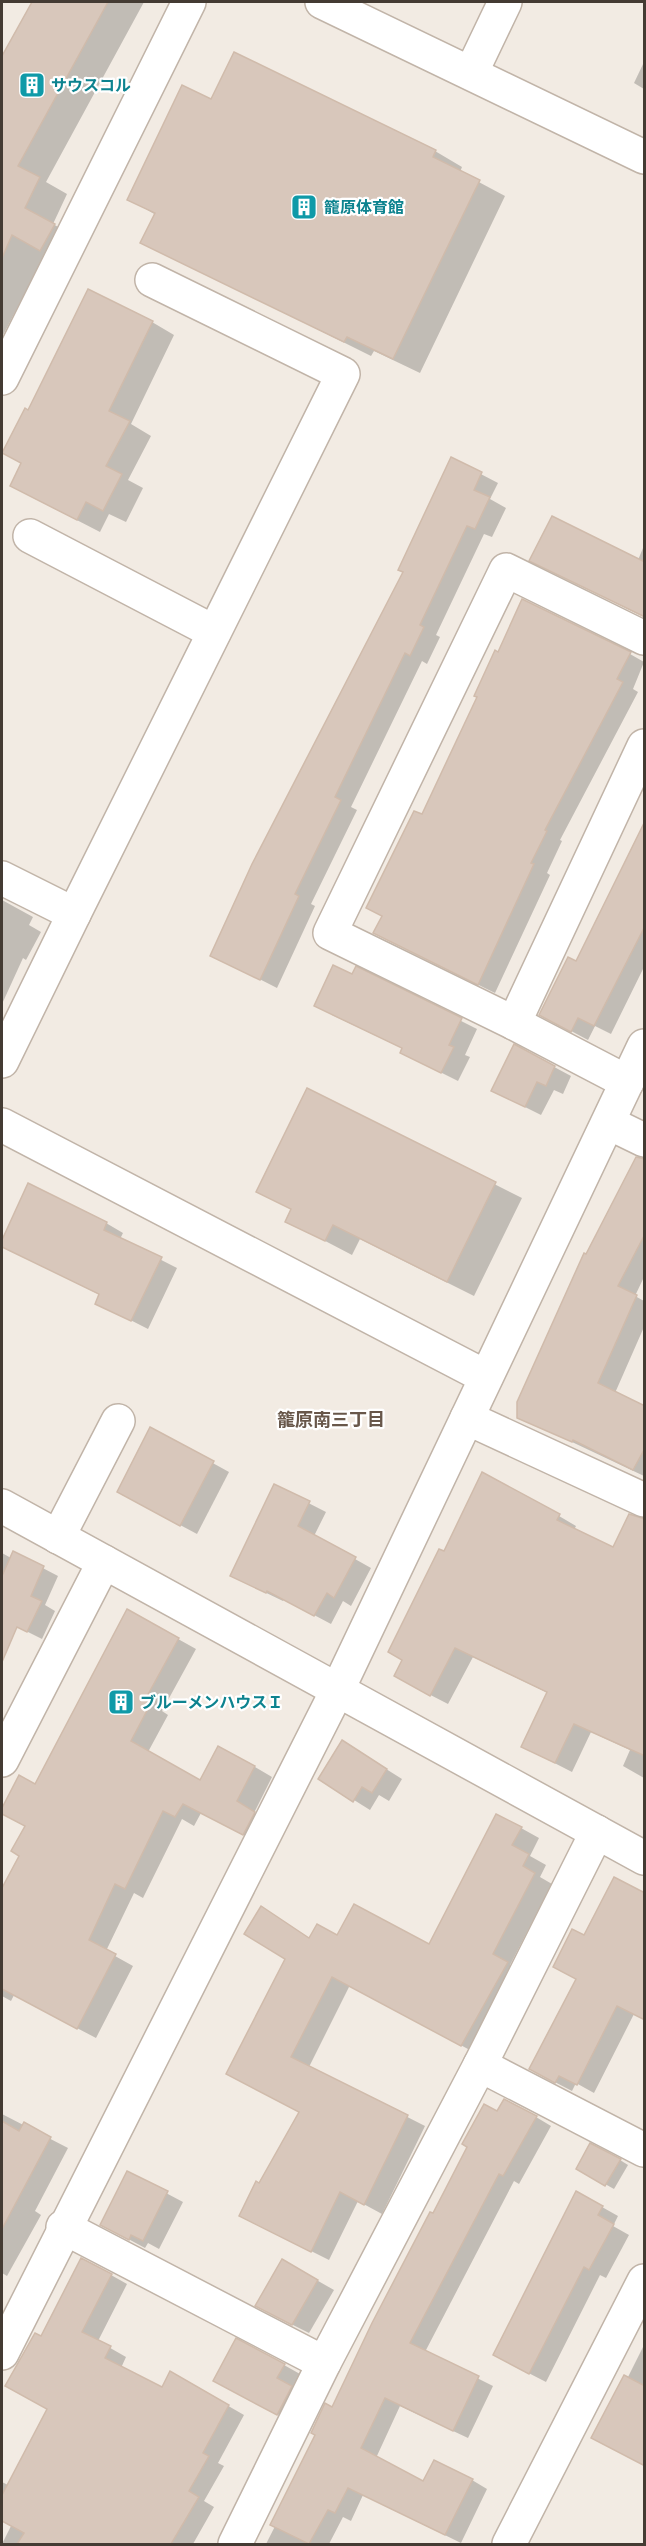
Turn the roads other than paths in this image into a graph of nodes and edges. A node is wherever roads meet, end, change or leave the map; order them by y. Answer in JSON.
{"nodes":[{"id":1,"x":189,"y":2,"type":"edge"},
{"id":2,"x":322,"y":2,"type":"edge"},
{"id":3,"x":506,"y":2,"type":"edge"},
{"id":4,"x":471,"y":73,"type":"junction"},
{"id":5,"x":645,"y":157,"type":"edge"},
{"id":6,"x":152,"y":280,"type":"dead end"},
{"id":7,"x":2,"y":378,"type":"edge"},
{"id":8,"x":30,"y":536,"type":"dead end"},
{"id":9,"x":214,"y":632,"type":"junction"},
{"id":10,"x":645,"y":638,"type":"edge"},
{"id":11,"x":645,"y":746,"type":"edge"},
{"id":12,"x":2,"y":878,"type":"edge"},
{"id":13,"x":74,"y":914,"type":"junction"},
{"id":14,"x":514,"y":1023,"type":"junction"},
{"id":15,"x":645,"y":1046,"type":"edge"},
{"id":16,"x":2,"y":1060,"type":"edge"},
{"id":17,"x":627,"y":1082,"type":"junction"},
{"id":18,"x":609,"y":1123,"type":"junction"},
{"id":19,"x":2,"y":1125,"type":"edge"},
{"id":20,"x":645,"y":1140,"type":"edge"},
{"id":21,"x":486,"y":1377,"type":"junction"},
{"id":22,"x":467,"y":1418,"type":"junction"},
{"id":23,"x":118,"y":1420,"type":"dead end"},
{"id":24,"x":645,"y":1500,"type":"edge"},
{"id":25,"x":2,"y":1506,"type":"edge"},
{"id":26,"x":58,"y":1537,"type":"junction"},
{"id":27,"x":104,"y":1562,"type":"junction"},
{"id":28,"x":338,"y":1689,"type":"junction"},
{"id":29,"x":2,"y":1760,"type":"edge"},
{"id":30,"x":597,"y":1832,"type":"junction"},
{"id":31,"x":645,"y":1858,"type":"edge"},
{"id":32,"x":480,"y":2065,"type":"junction"},
{"id":33,"x":645,"y":2150,"type":"edge"},
{"id":34,"x":63,"y":2227,"type":"junction"},
{"id":35,"x":645,"y":2281,"type":"edge"},
{"id":36,"x":2,"y":2353,"type":"edge"},
{"id":37,"x":324,"y":2362,"type":"junction"},
{"id":38,"x":238,"y":2544,"type":"edge"},
{"id":39,"x":509,"y":2544,"type":"edge"}],
"edges":[{"from":1,"to":7,"type":"street"},
{"from":2,"to":4,"type":"street"},
{"from":3,"to":4,"type":"street"},
{"from":4,"to":5,"type":"street"},
{"from":6,"to":9,"type":"street"},
{"from":8,"to":9,"type":"street"},
{"from":9,"to":13,"type":"street"},
{"from":10,"to":14,"type":"street"},
{"from":11,"to":14,"type":"street"},
{"from":12,"to":13,"type":"street"},
{"from":13,"to":16,"type":"street"},
{"from":14,"to":17,"type":"street"},
{"from":15,"to":17,"type":"street"},
{"from":17,"to":18,"type":"street"},
{"from":18,"to":20,"type":"street"},
{"from":18,"to":21,"type":"street"},
{"from":19,"to":21,"type":"street"},
{"from":21,"to":22,"type":"street"},
{"from":22,"to":24,"type":"street"},
{"from":22,"to":28,"type":"street"},
{"from":23,"to":26,"type":"street"},
{"from":25,"to":26,"type":"street"},
{"from":26,"to":27,"type":"street"},
{"from":27,"to":28,"type":"street"},
{"from":27,"to":29,"type":"street"},
{"from":28,"to":30,"type":"street"},
{"from":28,"to":34,"type":"street"},
{"from":30,"to":31,"type":"street"},
{"from":30,"to":32,"type":"street"},
{"from":32,"to":33,"type":"street"},
{"from":32,"to":37,"type":"street"},
{"from":34,"to":36,"type":"street"},
{"from":34,"to":37,"type":"street"},
{"from":35,"to":39,"type":"street"},
{"from":37,"to":38,"type":"street"}]}
